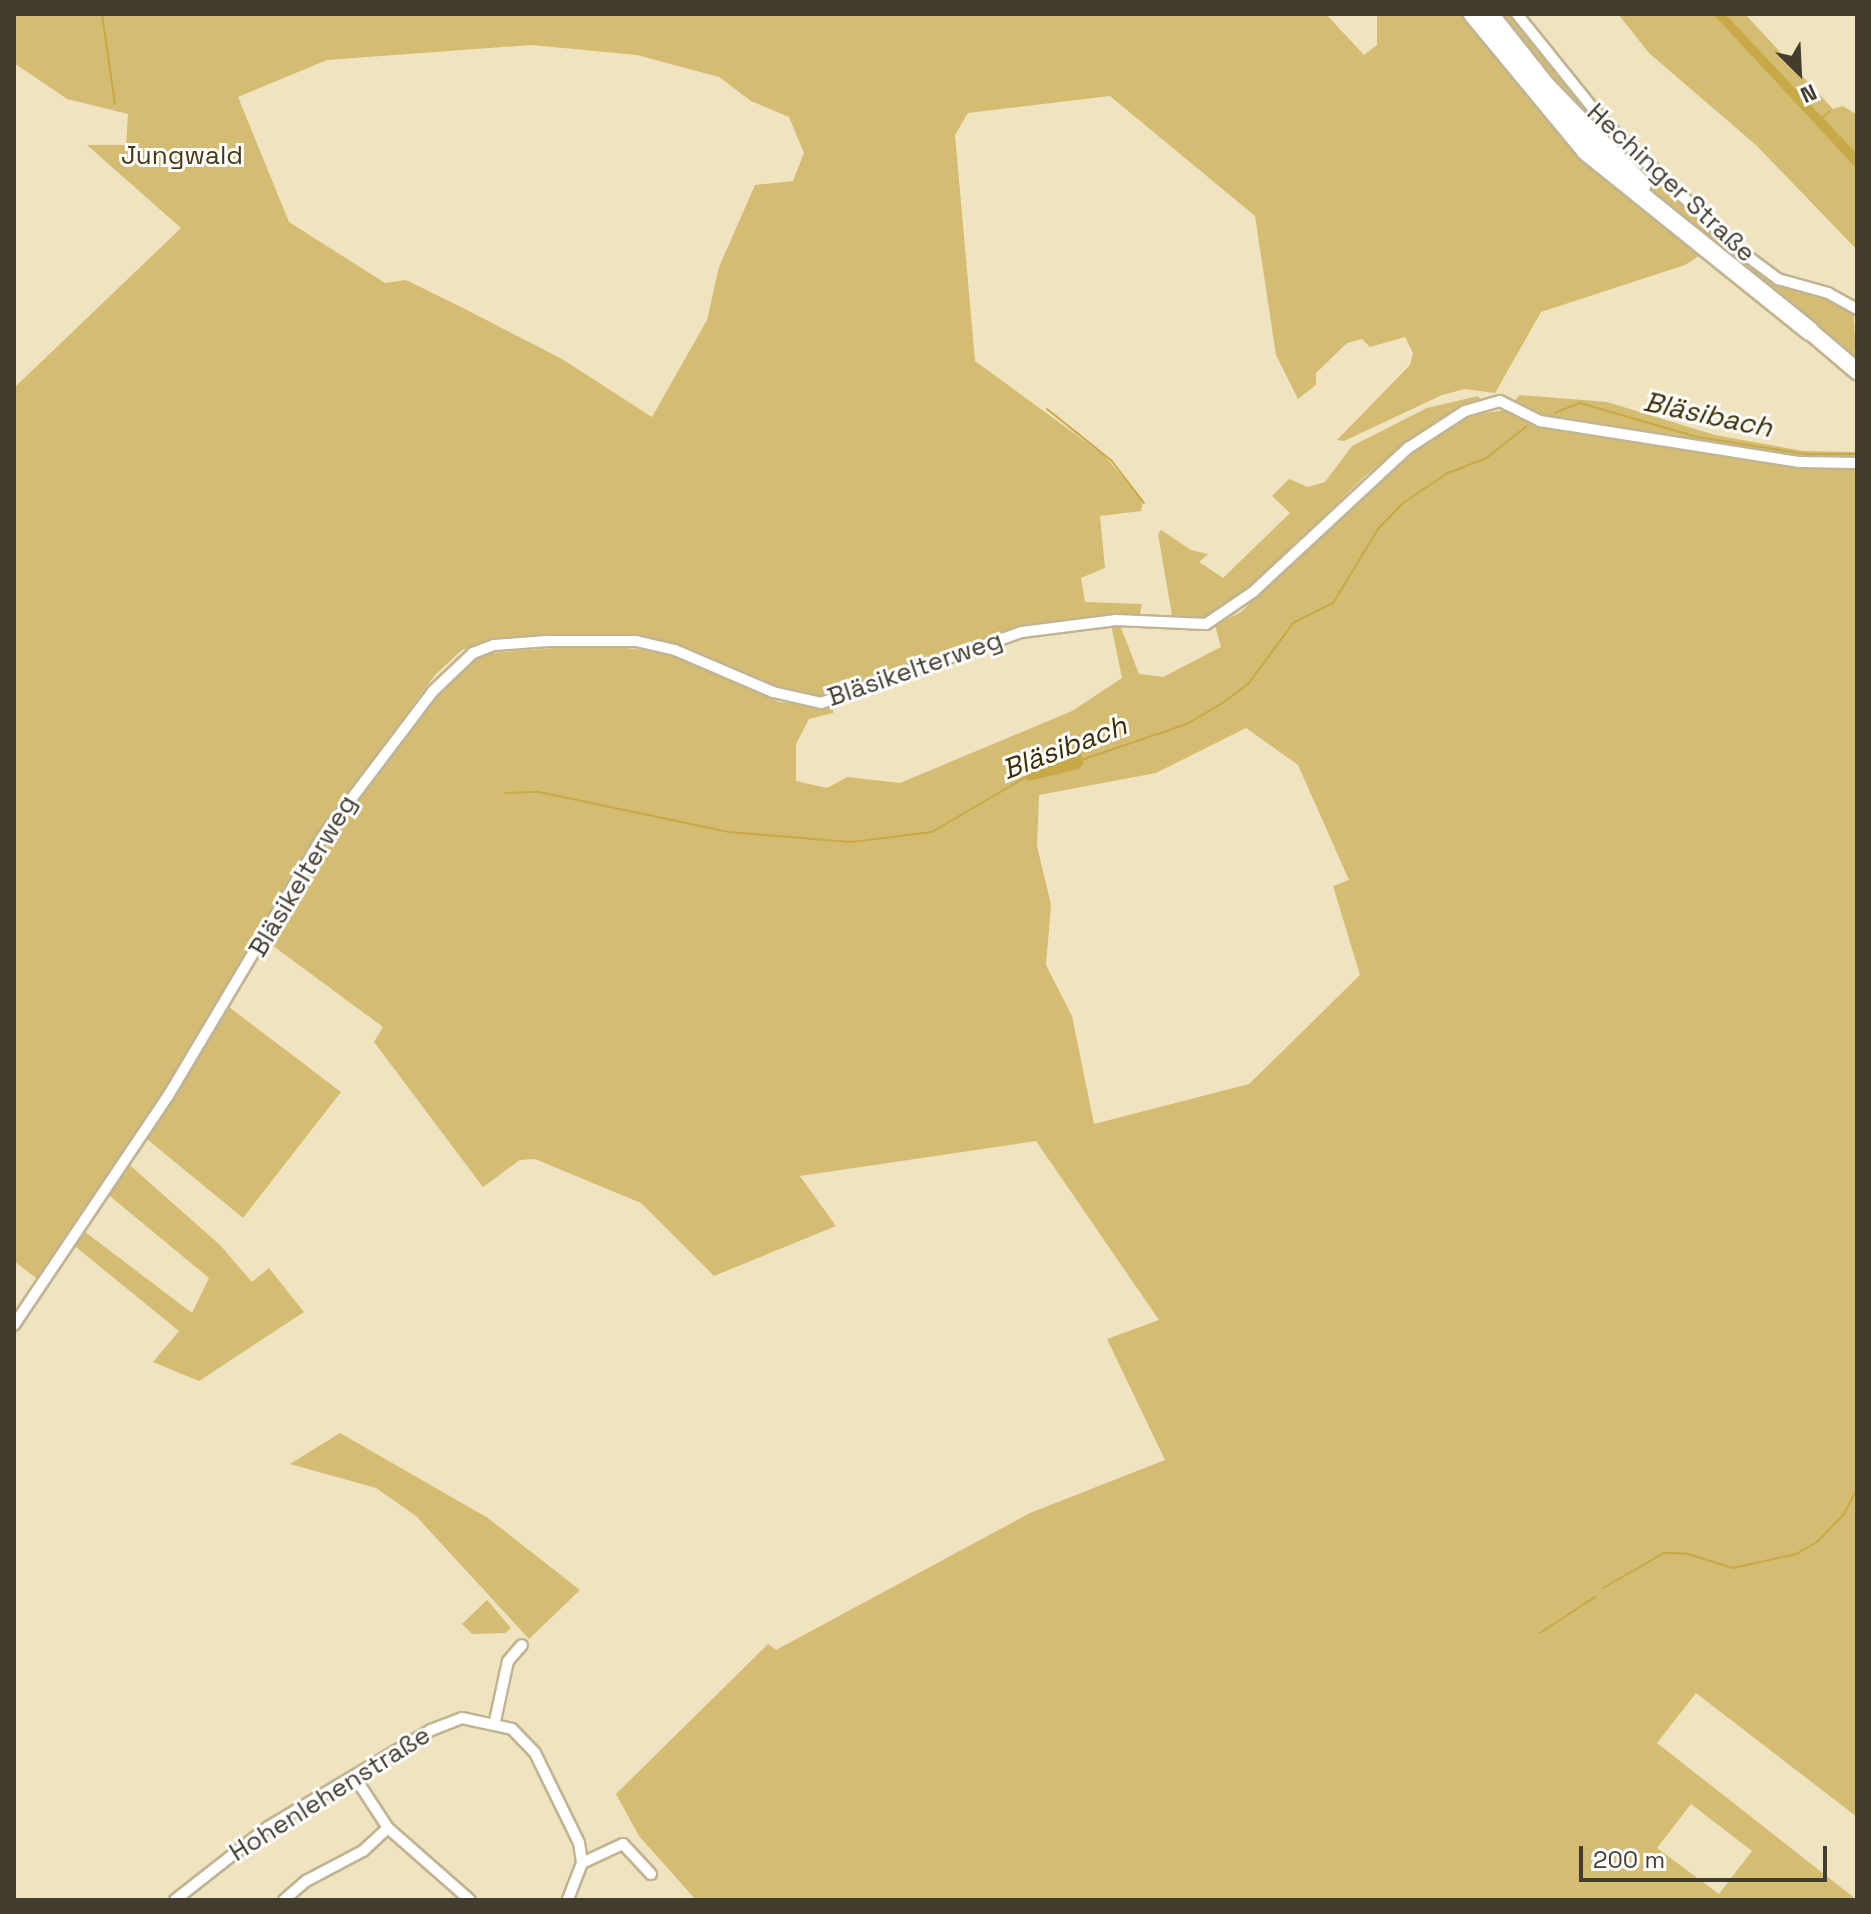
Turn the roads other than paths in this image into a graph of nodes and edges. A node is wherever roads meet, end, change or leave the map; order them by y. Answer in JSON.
{"nodes":[{"id":1,"x":1473,"y":14,"type":"edge"},
{"id":2,"x":1489,"y":14,"type":"edge"},
{"id":3,"x":1517,"y":14,"type":"edge"},
{"id":4,"x":1857,"y":309,"type":"edge"},
{"id":5,"x":1810,"y":331,"type":"junction"},
{"id":6,"x":1857,"y":371,"type":"edge"},
{"id":7,"x":1857,"y":463,"type":"edge"},
{"id":8,"x":14,"y":1325,"type":"edge"},
{"id":9,"x":522,"y":1645,"type":"dead end"},
{"id":10,"x":495,"y":1721,"type":"junction"},
{"id":11,"x":354,"y":1776,"type":"junction"},
{"id":12,"x":388,"y":1828,"type":"junction"},
{"id":13,"x":582,"y":1863,"type":"junction"},
{"id":14,"x":651,"y":1874,"type":"dead end"},
{"id":15,"x":290,"y":1898,"type":"edge"},
{"id":16,"x":175,"y":1900,"type":"edge"},
{"id":17,"x":470,"y":1900,"type":"edge"},
{"id":18,"x":568,"y":1900,"type":"edge"}],
"edges":[{"from":1,"to":5,"type":"highway"},
{"from":2,"to":5,"type":"highway"},
{"from":3,"to":4,"type":"street","name":"Hechinger Straße"},
{"from":5,"to":6,"type":"main road"},
{"from":7,"to":8,"type":"street","name":"Bläsikelterweg"},
{"from":9,"to":10,"type":"street"},
{"from":10,"to":11,"type":"street","name":"Hohenlehenstraße"},
{"from":10,"to":13,"type":"street"},
{"from":11,"to":12,"type":"street"},
{"from":11,"to":16,"type":"street","name":"Hohenlehenstraße"},
{"from":12,"to":15,"type":"street"},
{"from":12,"to":17,"type":"street"},
{"from":13,"to":14,"type":"street"},
{"from":13,"to":18,"type":"street"}]}
